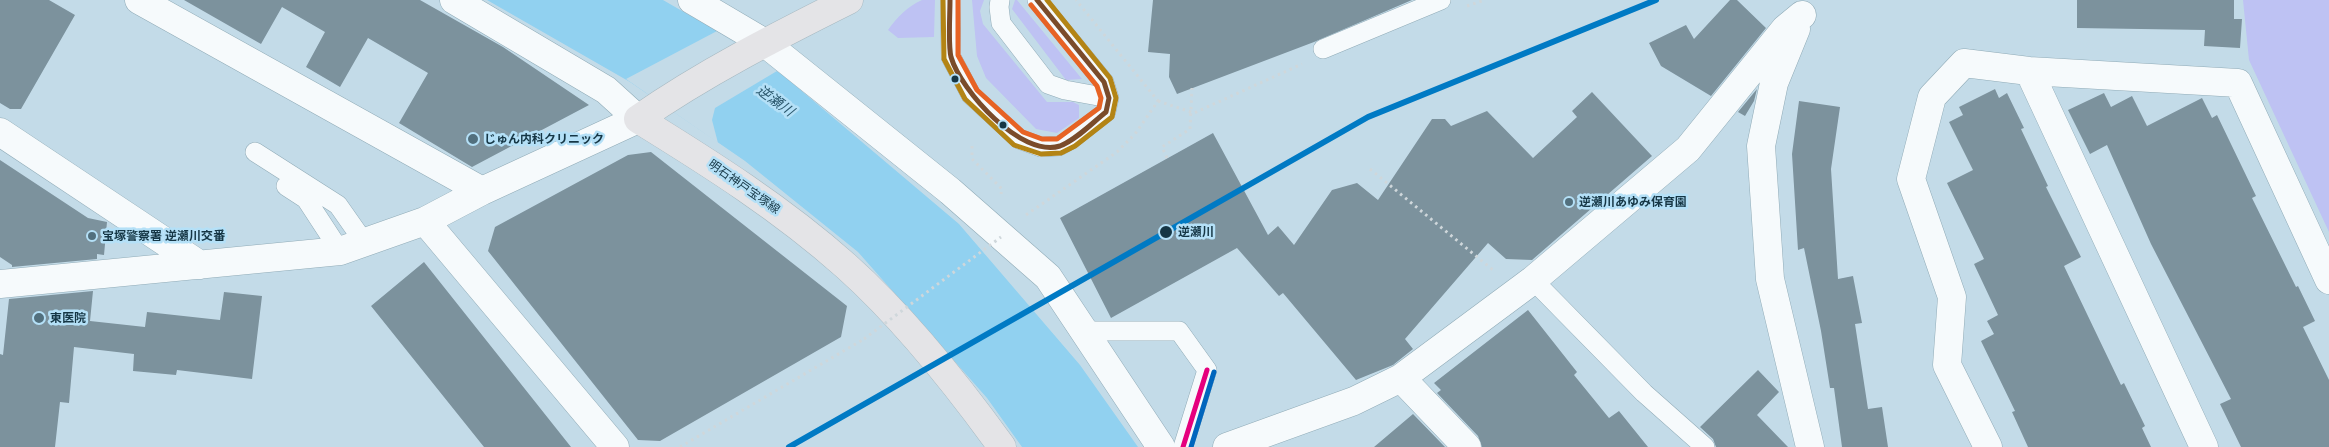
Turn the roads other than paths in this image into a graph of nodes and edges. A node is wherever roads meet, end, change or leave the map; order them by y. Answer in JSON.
{"nodes":[{"id":1,"x":139,"y":0,"type":"edge"},
{"id":2,"x":454,"y":0,"type":"edge"},
{"id":3,"x":692,"y":0,"type":"edge"},
{"id":4,"x":849,"y":0,"type":"edge"},
{"id":5,"x":950,"y":0,"type":"edge"},
{"id":6,"x":1000,"y":0,"type":"edge"},
{"id":7,"x":1037,"y":0,"type":"edge"},
{"id":8,"x":1441,"y":0,"type":"edge"},
{"id":9,"x":1805,"y":8,"type":"edge"},
{"id":10,"x":757,"y":48,"type":"junction"},
{"id":11,"x":1323,"y":49,"type":"dead end"},
{"id":12,"x":2028,"y":71,"type":"junction"},
{"id":13,"x":1110,"y":98,"type":"junction"},
{"id":14,"x":638,"y":119,"type":"junction"},
{"id":15,"x":0,"y":132,"type":"edge"},
{"id":16,"x":482,"y":191,"type":"junction"},
{"id":17,"x":425,"y":221,"type":"junction"},
{"id":18,"x":352,"y":247,"type":"junction"},
{"id":19,"x":200,"y":265,"type":"junction"},
{"id":20,"x":2329,"y":280,"type":"edge"},
{"id":21,"x":0,"y":284,"type":"edge"},
{"id":22,"x":1525,"y":285,"type":"junction"},
{"id":23,"x":1083,"y":331,"type":"junction"},
{"id":24,"x":1401,"y":378,"type":"junction"},
{"id":25,"x":1282,"y":438,"type":"edge"},
{"id":26,"x":615,"y":447,"type":"edge"},
{"id":27,"x":1002,"y":447,"type":"edge"},
{"id":28,"x":1161,"y":447,"type":"edge"},
{"id":29,"x":1183,"y":447,"type":"edge"},
{"id":30,"x":1227,"y":447,"type":"edge"},
{"id":31,"x":1467,"y":447,"type":"edge"},
{"id":32,"x":1705,"y":447,"type":"edge"},
{"id":33,"x":1810,"y":447,"type":"edge"},
{"id":34,"x":1988,"y":447,"type":"edge"},
{"id":35,"x":2204,"y":447,"type":"edge"}],
"edges":[{"from":1,"to":16,"type":"street"},
{"from":2,"to":14,"type":"street"},
{"from":3,"to":10,"type":"street"},
{"from":4,"to":10,"type":"main road"},
{"from":5,"to":13,"type":"lane"},
{"from":6,"to":13,"type":"lane"},
{"from":7,"to":13,"type":"lane"},
{"from":8,"to":11,"type":"lane"},
{"from":9,"to":22,"type":"street"},
{"from":9,"to":33,"type":"street"},
{"from":10,"to":14,"type":"main road"},
{"from":10,"to":23,"type":"street"},
{"from":12,"to":20,"type":"street"},
{"from":12,"to":34,"type":"street"},
{"from":12,"to":35,"type":"street"},
{"from":14,"to":16,"type":"street"},
{"from":14,"to":27,"type":"main road","name":"明石神戸宝塚線"},
{"from":15,"to":19,"type":"street"},
{"from":16,"to":17,"type":"street"},
{"from":17,"to":18,"type":"street"},
{"from":17,"to":26,"type":"street"},
{"from":18,"to":18,"type":"lane"},
{"from":18,"to":19,"type":"street"},
{"from":19,"to":21,"type":"street"},
{"from":22,"to":24,"type":"street"},
{"from":22,"to":32,"type":"lane"},
{"from":23,"to":28,"type":"street"},
{"from":23,"to":29,"type":"lane"},
{"from":24,"to":25,"type":"street"},
{"from":24,"to":31,"type":"street"},
{"from":25,"to":30,"type":"street"}]}
